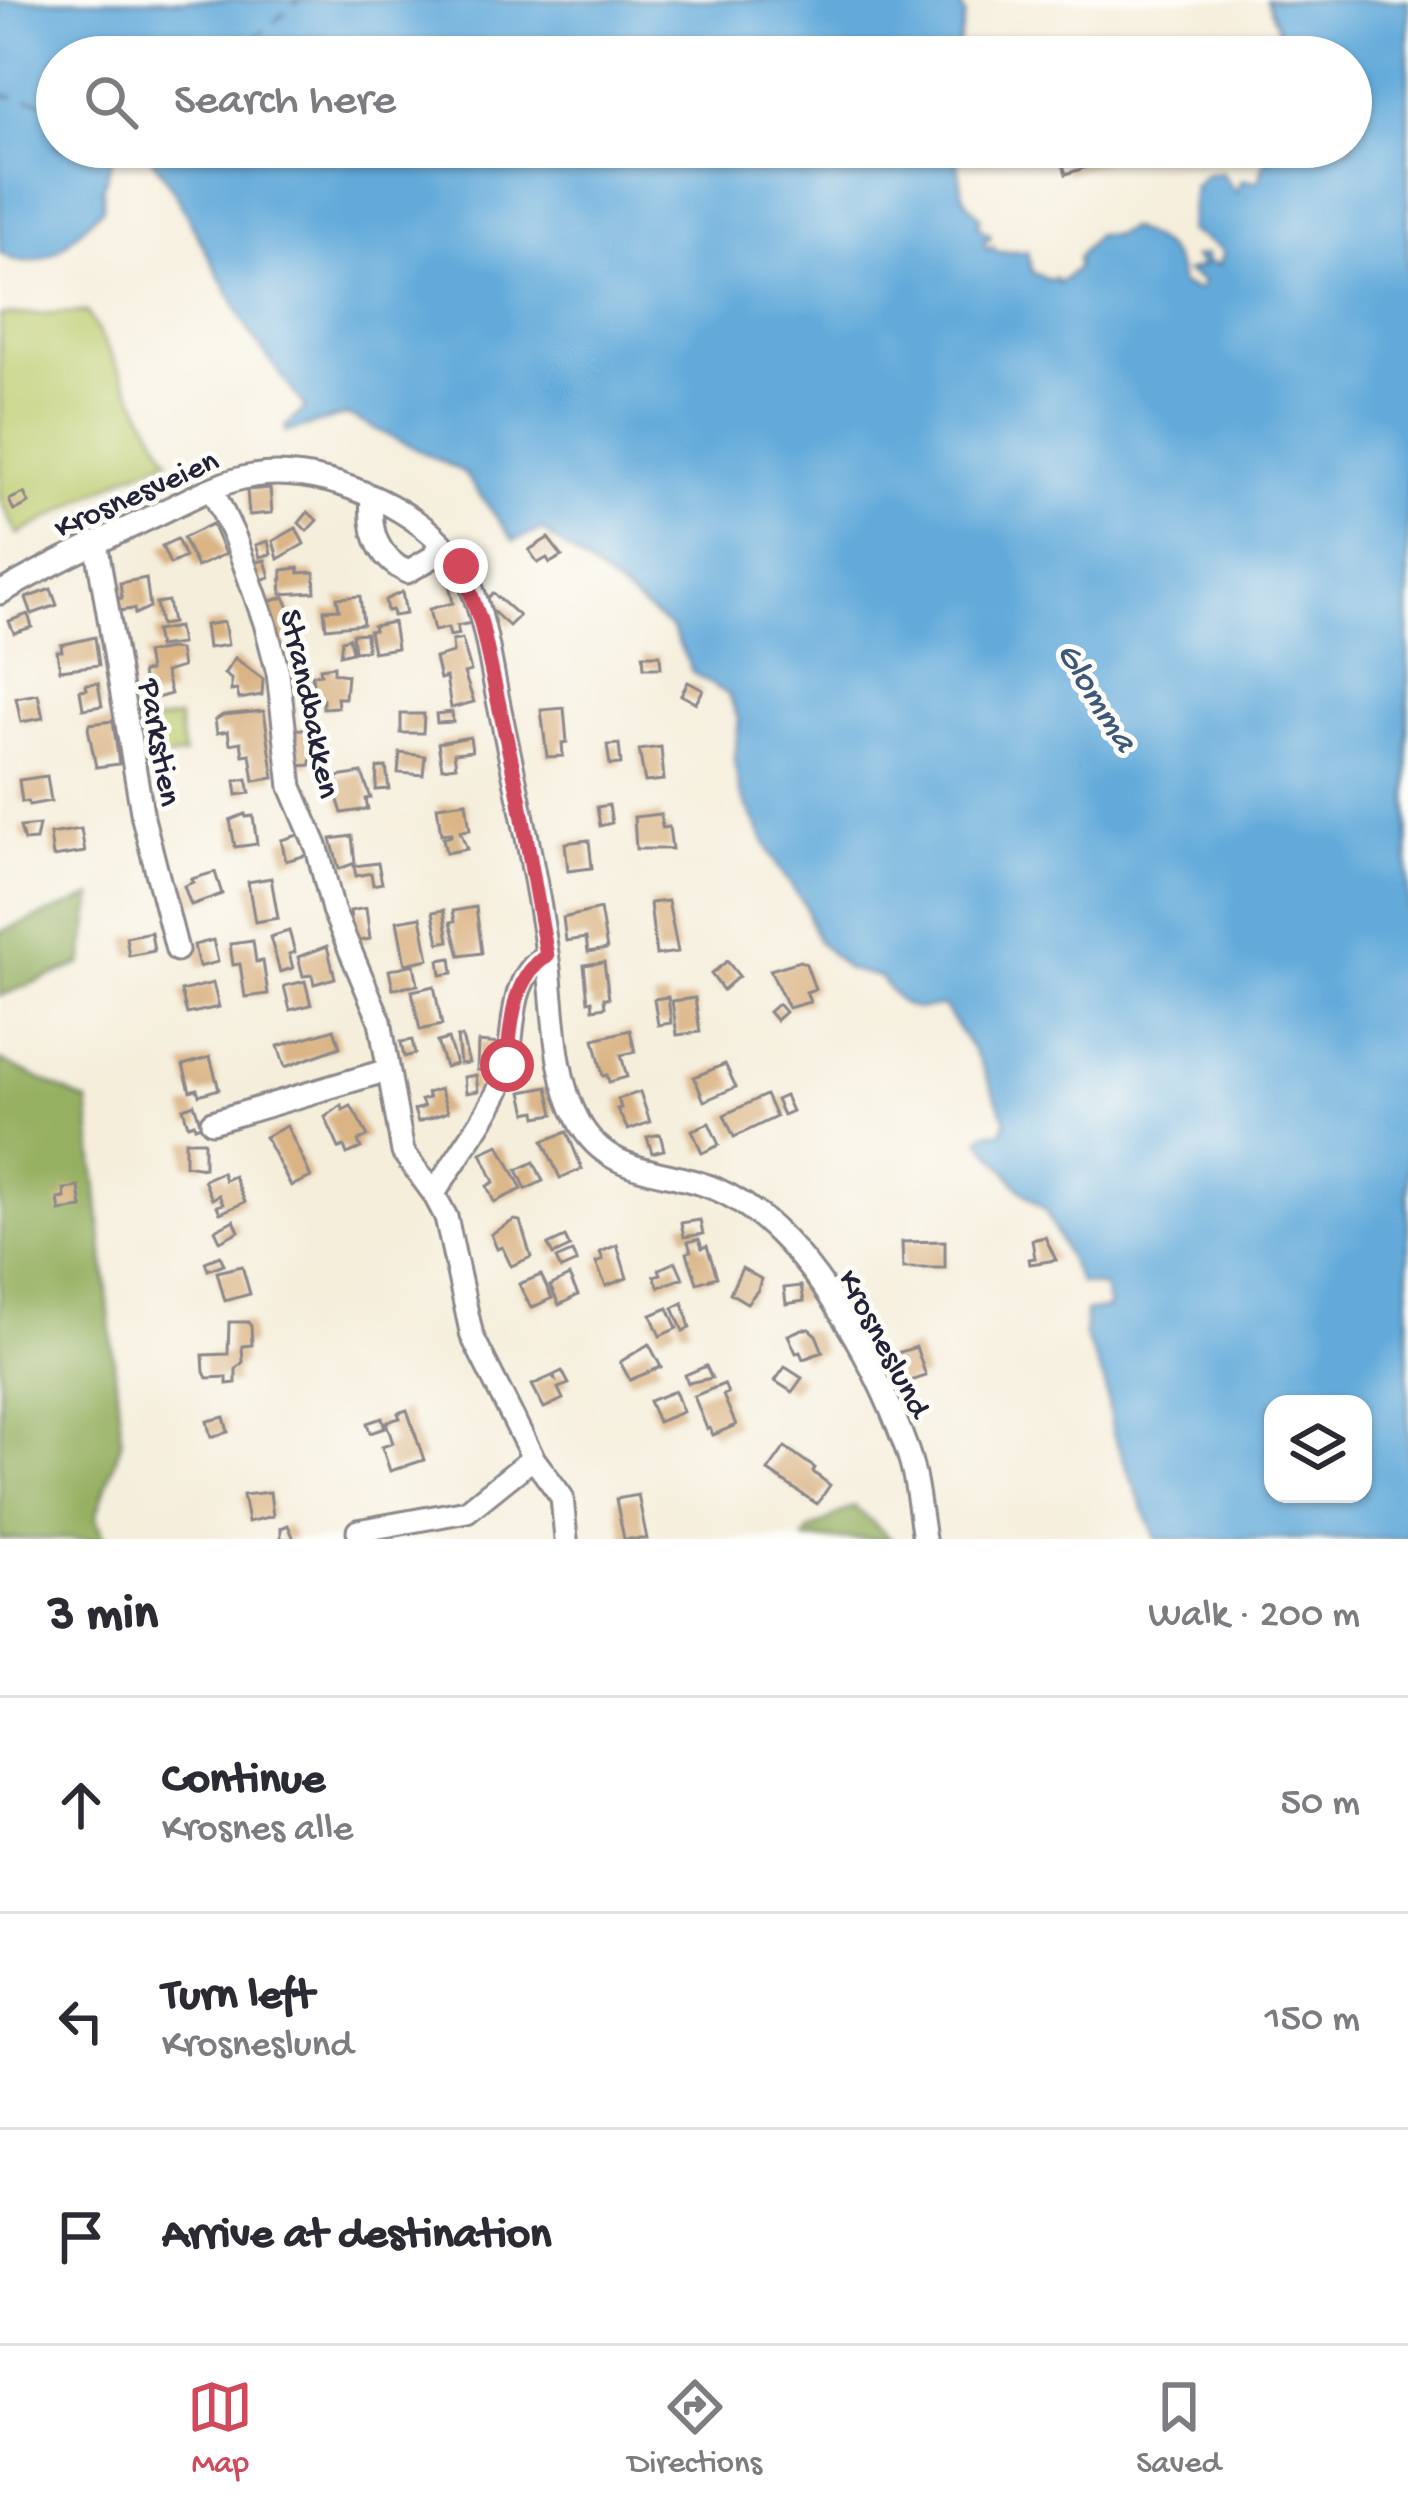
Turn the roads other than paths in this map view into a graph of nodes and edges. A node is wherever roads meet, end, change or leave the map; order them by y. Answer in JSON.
{"nodes":[{"id":1,"x":212,"y":489,"type":"junction"},
{"id":2,"x":372,"y":499,"type":"junction"},
{"id":3,"x":97,"y":542,"type":"junction"},
{"id":4,"x":440,"y":542,"type":"junction"},
{"id":5,"x":0,"y":593,"type":"edge"},
{"id":6,"x":177,"y":950,"type":"dead end"},
{"id":7,"x":547,"y":956,"type":"junction"},
{"id":8,"x":388,"y":1070,"type":"junction"},
{"id":9,"x":212,"y":1122,"type":"dead end"},
{"id":10,"x":434,"y":1194,"type":"junction"},
{"id":11,"x":533,"y":1458,"type":"junction"},
{"id":12,"x":358,"y":1531,"type":"dead end"},
{"id":13,"x":566,"y":1539,"type":"edge"},
{"id":14,"x":924,"y":1539,"type":"edge"}],
"edges":[{"from":1,"to":2,"type":"street","name":"Krosnesveien"},
{"from":1,"to":3,"type":"street","name":"Krosnesveien"},
{"from":1,"to":8,"type":"street","name":"Strandbakken"},
{"from":2,"to":4,"type":"street","name":"Krosnesveien"},
{"from":2,"to":4,"type":"street"},
{"from":3,"to":5,"type":"street","name":"Krosnesveien"},
{"from":3,"to":6,"type":"street","name":"Parkstien"},
{"from":4,"to":7,"type":"street","name":"Krosneslund"},
{"from":7,"to":10,"type":"street"},
{"from":7,"to":14,"type":"street","name":"Krosneslund"},
{"from":8,"to":9,"type":"street"},
{"from":8,"to":10,"type":"street","name":"Strandbakken"},
{"from":10,"to":11,"type":"street","name":"Strandbakken"},
{"from":11,"to":12,"type":"street"},
{"from":11,"to":13,"type":"street","name":"Strandbakken"}]}
